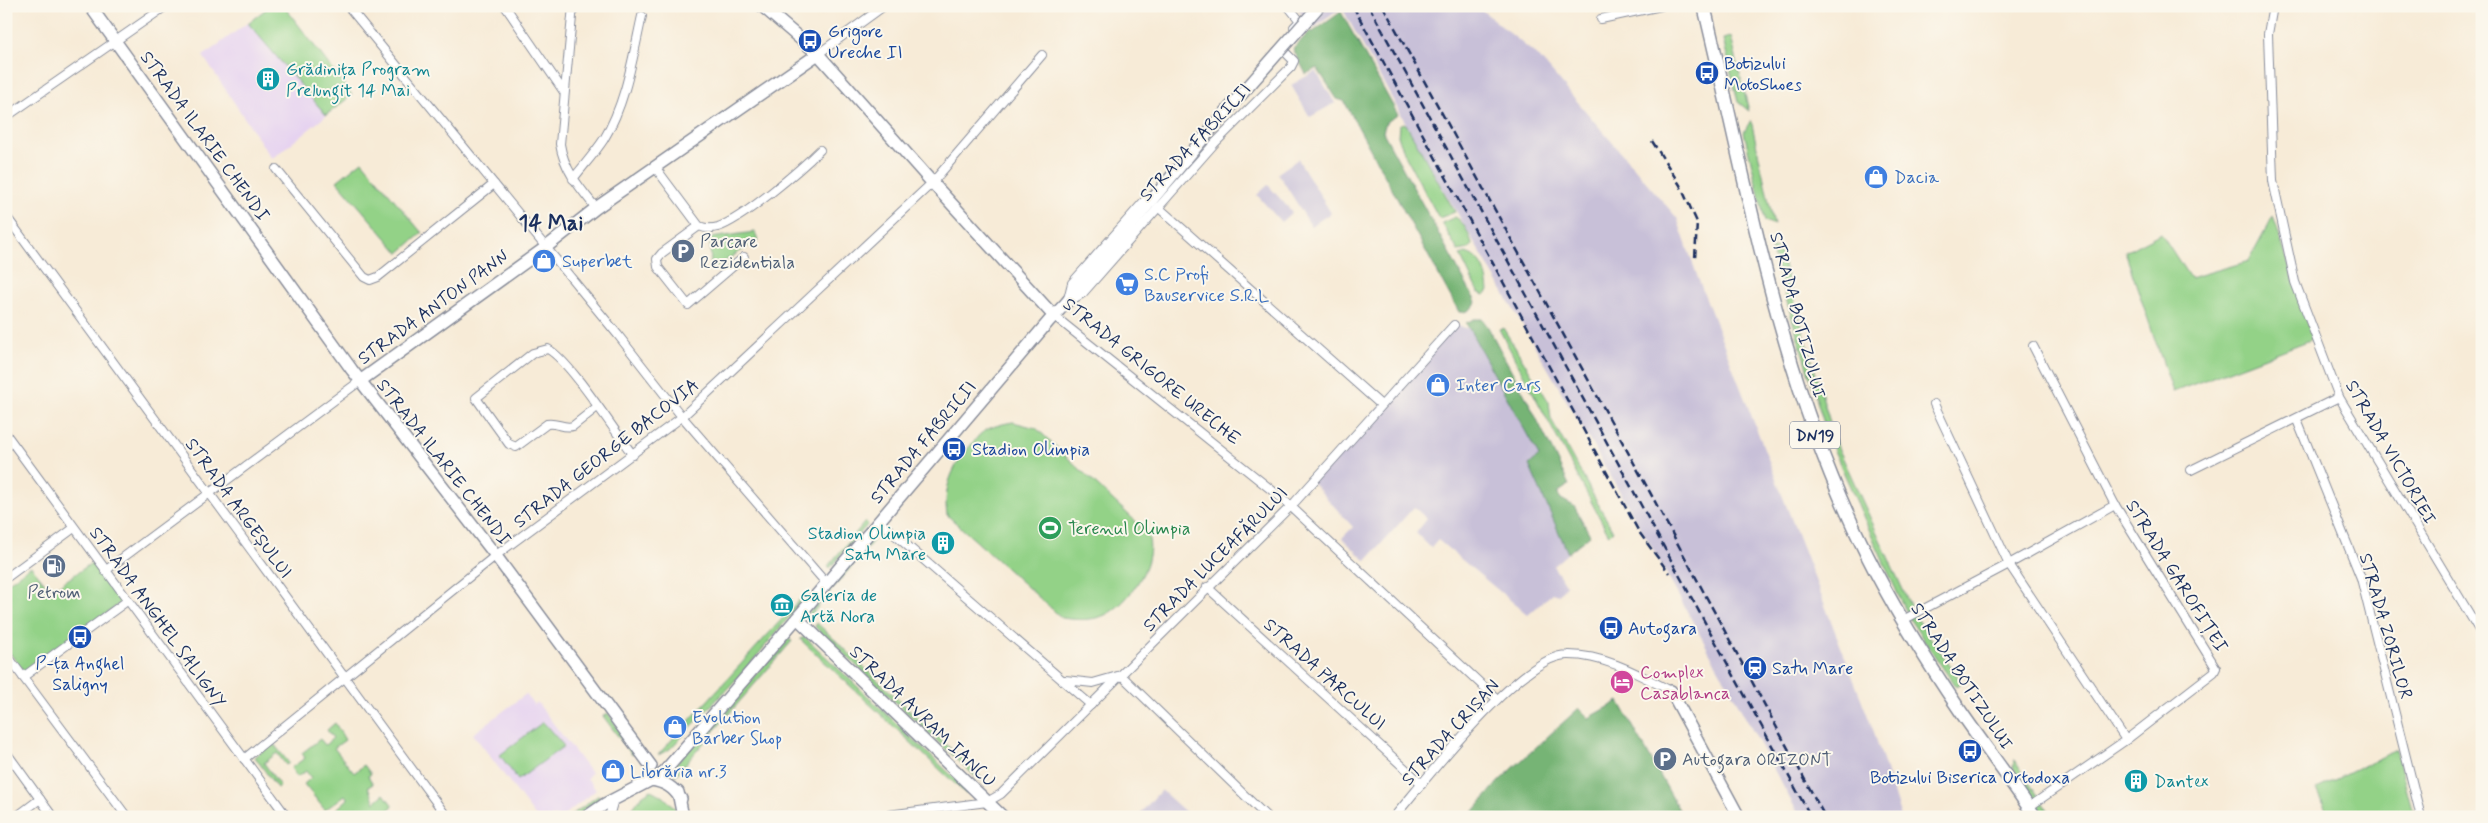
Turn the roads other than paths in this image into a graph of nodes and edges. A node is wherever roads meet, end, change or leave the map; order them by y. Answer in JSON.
{"nodes":[{"id":1,"x":90,"y":6,"type":"edge"},
{"id":2,"x":166,"y":6,"type":"edge"},
{"id":3,"x":348,"y":6,"type":"edge"},
{"id":4,"x":504,"y":6,"type":"edge"},
{"id":5,"x":573,"y":6,"type":"edge"},
{"id":6,"x":762,"y":6,"type":"edge"},
{"id":7,"x":884,"y":6,"type":"edge"},
{"id":8,"x":1288,"y":6,"type":"edge"},
{"id":9,"x":1319,"y":6,"type":"edge"},
{"id":10,"x":1661,"y":6,"type":"edge"},
{"id":11,"x":1704,"y":6,"type":"edge"},
{"id":12,"x":2273,"y":6,"type":"edge"},
{"id":13,"x":642,"y":16,"type":"dead end"},
{"id":14,"x":1601,"y":19,"type":"dead end"},
{"id":15,"x":115,"y":41,"type":"junction"},
{"id":16,"x":1272,"y":51,"type":"junction"},
{"id":17,"x":818,"y":54,"type":"junction"},
{"id":18,"x":1042,"y":55,"type":"dead end"},
{"id":19,"x":564,"y":92,"type":"junction"},
{"id":20,"x":6,"y":116,"type":"edge"},
{"id":21,"x":820,"y":150,"type":"dead end"},
{"id":22,"x":655,"y":167,"type":"junction"},
{"id":23,"x":276,"y":169,"type":"dead end"},
{"id":24,"x":573,"y":179,"type":"junction"},
{"id":25,"x":932,"y":183,"type":"junction"},
{"id":26,"x":494,"y":184,"type":"junction"},
{"id":27,"x":1158,"y":206,"type":"junction"},
{"id":28,"x":596,"y":208,"type":"junction"},
{"id":29,"x":6,"y":216,"type":"edge"},
{"id":30,"x":699,"y":226,"type":"junction"},
{"id":31,"x":546,"y":248,"type":"junction"},
{"id":32,"x":744,"y":258,"type":"dead end"},
{"id":33,"x":1066,"y":303,"type":"junction"},
{"id":34,"x":1053,"y":315,"type":"junction"},
{"id":35,"x":1454,"y":325,"type":"dead end"},
{"id":36,"x":2033,"y":346,"type":"dead end"},
{"id":37,"x":360,"y":381,"type":"junction"},
{"id":38,"x":2339,"y":397,"type":"junction"},
{"id":39,"x":1380,"y":404,"type":"junction"},
{"id":40,"x":1934,"y":404,"type":"dead end"},
{"id":41,"x":597,"y":407,"type":"junction"},
{"id":42,"x":682,"y":417,"type":"junction"},
{"id":43,"x":2297,"y":420,"type":"junction"},
{"id":44,"x":6,"y":434,"type":"edge"},
{"id":45,"x":633,"y":455,"type":"junction"},
{"id":46,"x":2191,"y":470,"type":"dead end"},
{"id":47,"x":210,"y":493,"type":"junction"},
{"id":48,"x":2115,"y":505,"type":"junction"},
{"id":49,"x":1290,"y":506,"type":"junction"},
{"id":50,"x":879,"y":521,"type":"junction"},
{"id":51,"x":74,"y":528,"type":"junction"},
{"id":52,"x":496,"y":556,"type":"junction"},
{"id":53,"x":2010,"y":564,"type":"junction"},
{"id":54,"x":105,"y":571,"type":"junction"},
{"id":55,"x":6,"y":578,"type":"edge"},
{"id":56,"x":826,"y":583,"type":"junction"},
{"id":57,"x":1207,"y":588,"type":"junction"},
{"id":58,"x":127,"y":601,"type":"junction"},
{"id":59,"x":798,"y":618,"type":"junction"},
{"id":60,"x":1903,"y":620,"type":"junction"},
{"id":61,"x":2482,"y":635,"type":"edge"},
{"id":62,"x":6,"y":654,"type":"edge"},
{"id":63,"x":1121,"y":675,"type":"junction"},
{"id":64,"x":23,"y":677,"type":"junction"},
{"id":65,"x":344,"y":678,"type":"junction"},
{"id":66,"x":1064,"y":679,"type":"junction"},
{"id":67,"x":1671,"y":691,"type":"joint"},
{"id":68,"x":1497,"y":700,"type":"junction"},
{"id":69,"x":1091,"y":705,"type":"junction"},
{"id":70,"x":2126,"y":740,"type":"junction"},
{"id":71,"x":6,"y":752,"type":"edge"},
{"id":72,"x":244,"y":759,"type":"junction"},
{"id":73,"x":658,"y":772,"type":"junction"},
{"id":74,"x":1422,"y":784,"type":"junction"},
{"id":75,"x":40,"y":799,"type":"junction"},
{"id":76,"x":614,"y":799,"type":"junction"},
{"id":77,"x":987,"y":802,"type":"junction"},
{"id":78,"x":2032,"y":812,"type":"edge"},
{"id":79,"x":16,"y":817,"type":"edge"},
{"id":80,"x":53,"y":817,"type":"edge"},
{"id":81,"x":127,"y":817,"type":"edge"},
{"id":82,"x":287,"y":817,"type":"edge"},
{"id":83,"x":447,"y":817,"type":"edge"},
{"id":84,"x":586,"y":817,"type":"edge"},
{"id":85,"x":608,"y":817,"type":"edge"},
{"id":86,"x":683,"y":817,"type":"edge"},
{"id":87,"x":872,"y":817,"type":"edge"},
{"id":88,"x":1003,"y":817,"type":"edge"},
{"id":89,"x":1267,"y":817,"type":"edge"},
{"id":90,"x":1394,"y":817,"type":"edge"},
{"id":91,"x":1739,"y":817,"type":"edge"},
{"id":92,"x":2421,"y":817,"type":"edge"}],
"edges":[{"from":1,"to":15,"type":"street","name":"STRADA ILARIE CHENDI"},
{"from":2,"to":15,"type":"street"},
{"from":3,"to":26,"type":"street"},
{"from":4,"to":19,"type":"street"},
{"from":5,"to":19,"type":"street"},
{"from":6,"to":17,"type":"street","name":"STRADA GRIGORE URECHE"},
{"from":7,"to":17,"type":"street","name":"STRADA ANTON PANN"},
{"from":8,"to":16,"type":"street"},
{"from":9,"to":33,"type":"street","name":"STRADA FABRICII","bridge":true},
{"from":10,"to":14,"type":"street"},
{"from":11,"to":60,"type":"main road","name":"STRADA BOTIZULUI","number":"DN19"},
{"from":12,"to":38,"type":"street","name":"STRADA VICTORIEI"},
{"from":13,"to":24,"type":"street"},
{"from":15,"to":20,"type":"street"},
{"from":15,"to":37,"type":"street","name":"STRADA ILARIE CHENDI"},
{"from":16,"to":27,"type":"street","name":"STRADA FABRICII"},
{"from":16,"to":33,"type":"street","name":"STRADA FABRICII"},
{"from":17,"to":22,"type":"street","name":"STRADA ANTON PANN"},
{"from":17,"to":25,"type":"street","name":"STRADA GRIGORE URECHE"},
{"from":18,"to":25,"type":"street","name":"STRADA GEORGE BACOVIA"},
{"from":19,"to":24,"type":"street"},
{"from":21,"to":30,"type":"street"},
{"from":22,"to":28,"type":"street","name":"STRADA ANTON PANN"},
{"from":22,"to":30,"type":"street"},
{"from":23,"to":26,"type":"street"},
{"from":24,"to":28,"type":"street"},
{"from":25,"to":34,"type":"street","name":"STRADA GRIGORE URECHE"},
{"from":25,"to":42,"type":"street","name":"STRADA GEORGE BACOVIA"},
{"from":26,"to":31,"type":"street"},
{"from":27,"to":33,"type":"street","name":"STRADA FABRICII"},
{"from":27,"to":39,"type":"street"},
{"from":28,"to":31,"type":"street","name":"STRADA ANTON PANN"},
{"from":29,"to":47,"type":"street","name":"STRADA ARGEȘULUI"},
{"from":30,"to":32,"type":"street"},
{"from":31,"to":37,"type":"street","name":"STRADA ANTON PANN"},
{"from":31,"to":42,"type":"street"},
{"from":33,"to":34,"type":"street","name":"STRADA FABRICII"},
{"from":34,"to":49,"type":"street","name":"STRADA GRIGORE URECHE"},
{"from":34,"to":50,"type":"street","name":"STRADA FABRICII"},
{"from":35,"to":39,"type":"street","name":"STRADA LUCEAFĂRULUI"},
{"from":36,"to":48,"type":"street","name":"STRADA GAROFIȚEI"},
{"from":37,"to":47,"type":"street","name":"STRADA ANTON PANN"},
{"from":37,"to":52,"type":"street","name":"STRADA ILARIE CHENDI"},
{"from":38,"to":43,"type":"street"},
{"from":38,"to":61,"type":"street","name":"STRADA VICTORIEI"},
{"from":39,"to":49,"type":"street","name":"STRADA LUCEAFĂRULUI"},
{"from":40,"to":53,"type":"street"},
{"from":41,"to":41,"type":"street"},
{"from":41,"to":45,"type":"street"},
{"from":42,"to":45,"type":"street","name":"STRADA GEORGE BACOVIA"},
{"from":42,"to":56,"type":"street"},
{"from":43,"to":46,"type":"street"},
{"from":43,"to":92,"type":"street","name":"STRADA ZORILOR"},
{"from":44,"to":51,"type":"street","name":"STRADA ANGHEL SALIGNY"},
{"from":45,"to":52,"type":"street","name":"STRADA GEORGE BACOVIA"},
{"from":47,"to":54,"type":"street","name":"STRADA ANTON PANN"},
{"from":47,"to":65,"type":"street","name":"STRADA ARGEȘULUI"},
{"from":48,"to":53,"type":"street"},
{"from":48,"to":70,"type":"street","name":"STRADA GAROFIȚEI"},
{"from":49,"to":57,"type":"street","name":"STRADA LUCEAFĂRULUI"},
{"from":49,"to":68,"type":"street","name":"STRADA GRIGORE URECHE"},
{"from":50,"to":56,"type":"street","name":"STRADA FABRICII"},
{"from":50,"to":66,"type":"street"},
{"from":51,"to":54,"type":"street","name":"STRADA ANGHEL SALIGNY"},
{"from":51,"to":55,"type":"street"},
{"from":52,"to":65,"type":"street","name":"STRADA GEORGE BACOVIA"},
{"from":52,"to":73,"type":"street","name":"STRADA ILARIE CHENDI"},
{"from":53,"to":60,"type":"street"},
{"from":53,"to":70,"type":"street"},
{"from":54,"to":58,"type":"street","name":"STRADA ANGHEL SALIGNY"},
{"from":56,"to":59,"type":"street","name":"STRADA FABRICII"},
{"from":57,"to":63,"type":"street","name":"STRADA LUCEAFĂRULUI"},
{"from":57,"to":74,"type":"street","name":"STRADA PARCULUI"},
{"from":58,"to":64,"type":"street"},
{"from":58,"to":72,"type":"street","name":"STRADA ANGHEL SALIGNY"},
{"from":59,"to":73,"type":"street","name":"STRADA FABRICII"},
{"from":59,"to":77,"type":"street","name":"STRADA AVRAM IANCU"},
{"from":60,"to":78,"type":"main road","name":"STRADA BOTIZULUI","number":"DN19"},
{"from":62,"to":64,"type":"street"},
{"from":63,"to":66,"type":"street"},
{"from":63,"to":69,"type":"street","name":"STRADA LUCEAFĂRULUI"},
{"from":63,"to":89,"type":"street"},
{"from":64,"to":81,"type":"street"},
{"from":65,"to":72,"type":"street","name":"STRADA GEORGE BACOVIA"},
{"from":65,"to":83,"type":"street","name":"STRADA ARGEȘULUI"},
{"from":66,"to":69,"type":"street"},
{"from":67,"to":68,"type":"street","name":"STRADA CRIȘAN"},
{"from":67,"to":91,"type":"street"},
{"from":68,"to":74,"type":"street","name":"STRADA CRIȘAN"},
{"from":69,"to":77,"type":"street","name":"STRADA LUCEAFĂRULUI"},
{"from":70,"to":78,"type":"street","name":"STRADA GAROFIȚEI"},
{"from":71,"to":75,"type":"street"},
{"from":72,"to":82,"type":"street","name":"STRADA ANGHEL SALIGNY"},
{"from":73,"to":76,"type":"street","name":"STRADA FABRICII"},
{"from":73,"to":86,"type":"street","name":"STRADA ILARIE CHENDI"},
{"from":74,"to":90,"type":"street","name":"STRADA CRIȘAN"},
{"from":75,"to":79,"type":"street"},
{"from":75,"to":80,"type":"street"},
{"from":76,"to":84,"type":"street","name":"STRADA FABRICII"},
{"from":76,"to":85,"type":"street"},
{"from":77,"to":87,"type":"street"},
{"from":77,"to":88,"type":"street","name":"STRADA AVRAM IANCU"}]}
